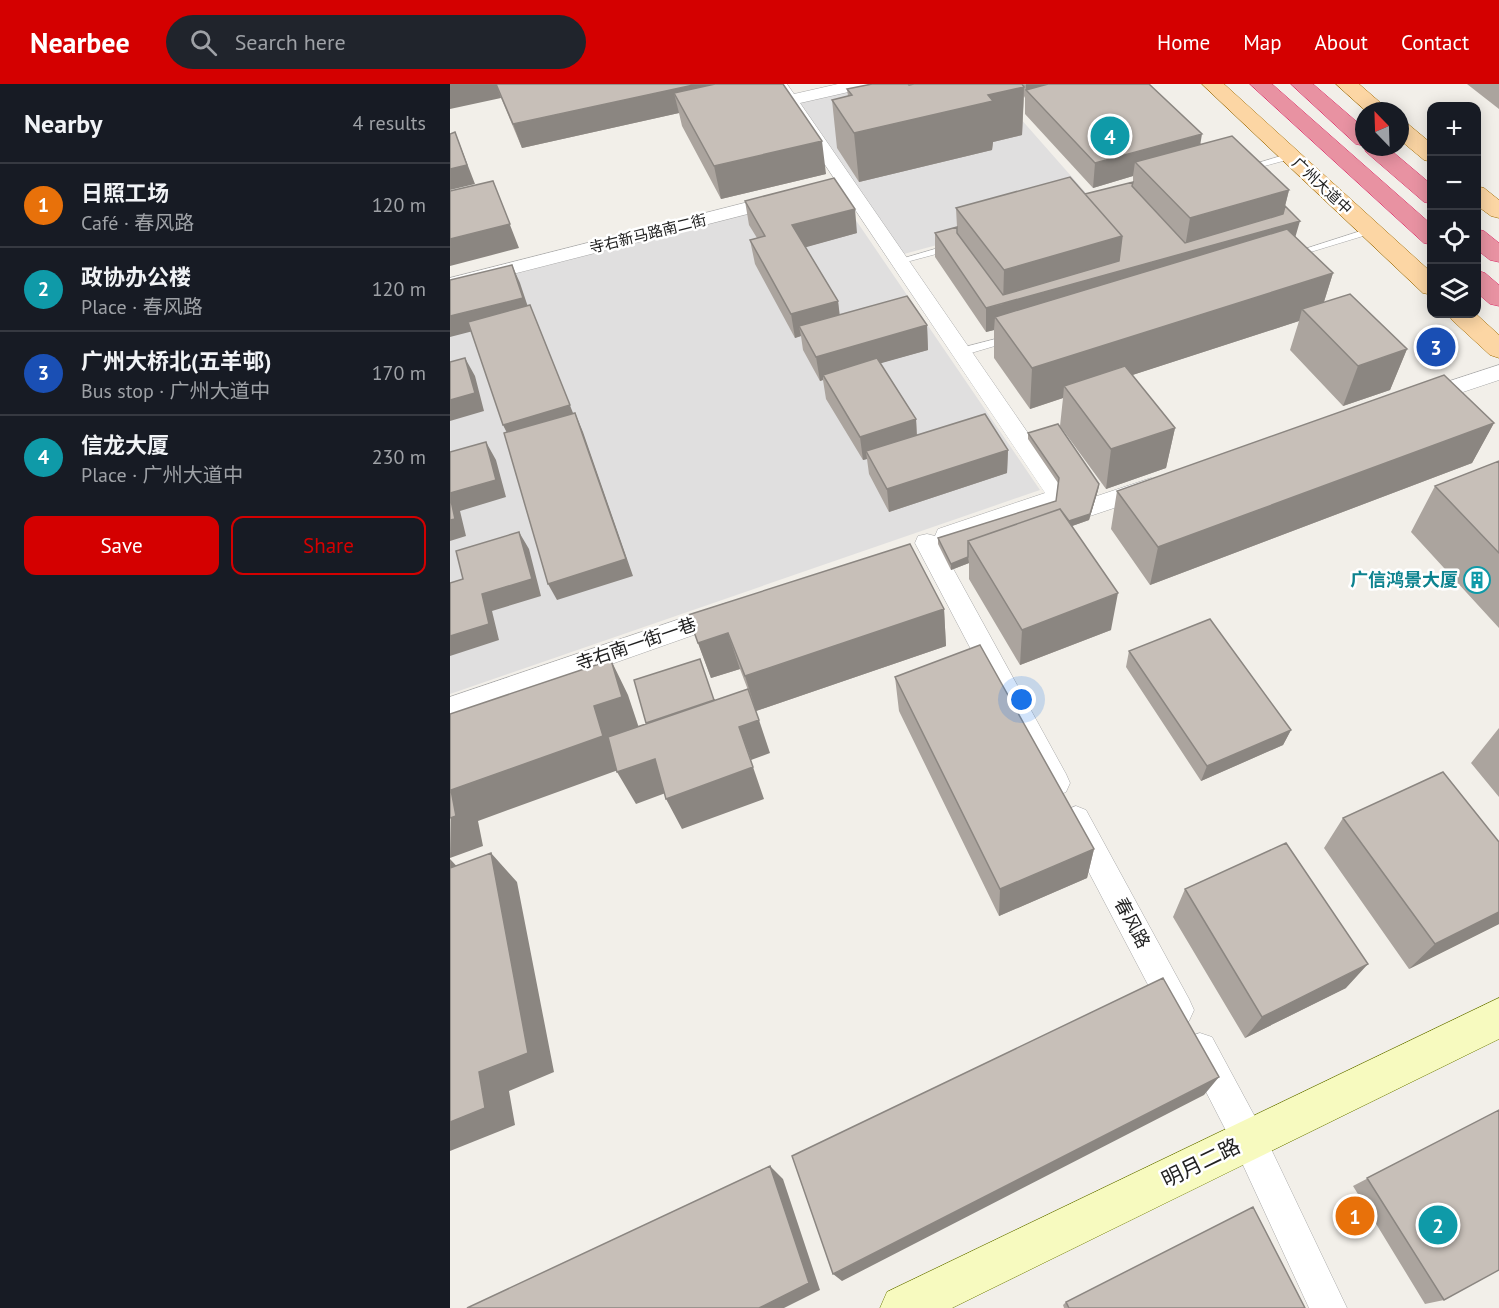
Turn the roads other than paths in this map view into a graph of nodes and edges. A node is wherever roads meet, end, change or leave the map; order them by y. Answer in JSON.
{"nodes":[{"id":1,"x":860,"y":84,"type":"edge"},
{"id":2,"x":1212,"y":84,"type":"edge"},
{"id":3,"x":1260,"y":84,"type":"edge"},
{"id":4,"x":1301,"y":84,"type":"edge"},
{"id":5,"x":1346,"y":84,"type":"edge"},
{"id":6,"x":784,"y":92,"type":"edge"},
{"id":7,"x":1368,"y":102,"type":"edge"},
{"id":8,"x":1355,"y":131,"type":"edge"},
{"id":9,"x":1409,"y":137,"type":"edge"},
{"id":10,"x":1427,"y":152,"type":"edge"},
{"id":11,"x":1291,"y":156,"type":"junction"},
{"id":12,"x":1384,"y":156,"type":"edge"},
{"id":13,"x":1236,"y":170,"type":"edge"},
{"id":14,"x":846,"y":183,"type":"junction"},
{"id":15,"x":823,"y":189,"type":"edge"},
{"id":16,"x":1427,"y":193,"type":"edge"},
{"id":17,"x":800,"y":195,"type":"edge"},
{"id":18,"x":1481,"y":197,"type":"edge"},
{"id":19,"x":1499,"y":211,"type":"edge"},
{"id":20,"x":1370,"y":231,"type":"junction"},
{"id":21,"x":1427,"y":234,"type":"edge"},
{"id":22,"x":1481,"y":240,"type":"edge"},
{"id":23,"x":967,"y":243,"type":"edge"},
{"id":24,"x":1499,"y":255,"type":"edge"},
{"id":25,"x":1281,"y":258,"type":"edge"},
{"id":26,"x":899,"y":261,"type":"junction"},
{"id":27,"x":1481,"y":282,"type":"edge"},
{"id":28,"x":1427,"y":283,"type":"edge"},
{"id":29,"x":450,"y":284,"type":"edge"},
{"id":30,"x":1499,"y":298,"type":"edge"},
{"id":31,"x":1465,"y":318,"type":"edge"},
{"id":32,"x":1018,"y":336,"type":"edge"},
{"id":33,"x":1499,"y":348,"type":"edge"},
{"id":34,"x":961,"y":352,"type":"junction"},
{"id":35,"x":1499,"y":372,"type":"edge"},
{"id":36,"x":1405,"y":403,"type":"edge"},
{"id":37,"x":1167,"y":481,"type":"edge"},
{"id":38,"x":1060,"y":497,"type":"junction"},
{"id":39,"x":752,"y":604,"type":"edge"},
{"id":40,"x":450,"y":709,"type":"edge"},
{"id":41,"x":1499,"y":1017,"type":"edge"},
{"id":42,"x":1249,"y":1140,"type":"junction"},
{"id":43,"x":903,"y":1308,"type":"edge"},
{"id":44,"x":1328,"y":1308,"type":"edge"}],
"edges":[{"from":1,"to":6,"type":"street"},
{"from":2,"to":11,"type":"main road","name":"广州大道中"},
{"from":3,"to":21,"type":"highway","name":"广州大道中"},
{"from":4,"to":8,"type":"highway"},
{"from":5,"to":7,"type":"main road"},
{"from":6,"to":14,"type":"street"},
{"from":9,"to":10,"type":"main road"},
{"from":11,"to":13,"type":"lane"},
{"from":11,"to":20,"type":"main road","name":"广州大道中"},
{"from":12,"to":16,"type":"highway"},
{"from":14,"to":15,"type":"street"},
{"from":14,"to":26,"type":"street"},
{"from":17,"to":29,"type":"street","name":"寺右新马路南二街"},
{"from":18,"to":19,"type":"main road"},
{"from":20,"to":25,"type":"lane"},
{"from":20,"to":28,"type":"main road","name":"广州大道中"},
{"from":22,"to":24,"type":"highway"},
{"from":23,"to":26,"type":"lane"},
{"from":26,"to":34,"type":"street"},
{"from":27,"to":30,"type":"highway"},
{"from":31,"to":33,"type":"main road"},
{"from":32,"to":34,"type":"lane"},
{"from":34,"to":38,"type":"street"},
{"from":35,"to":36,"type":"street"},
{"from":37,"to":38,"type":"street"},
{"from":38,"to":42,"type":"street","name":"春风路"},
{"from":39,"to":40,"type":"street","name":"寺右南一街一巷"},
{"from":41,"to":42,"type":"street","name":"明月二路"},
{"from":42,"to":43,"type":"street","name":"明月二路"},
{"from":42,"to":44,"type":"street","name":"春风路"}]}
